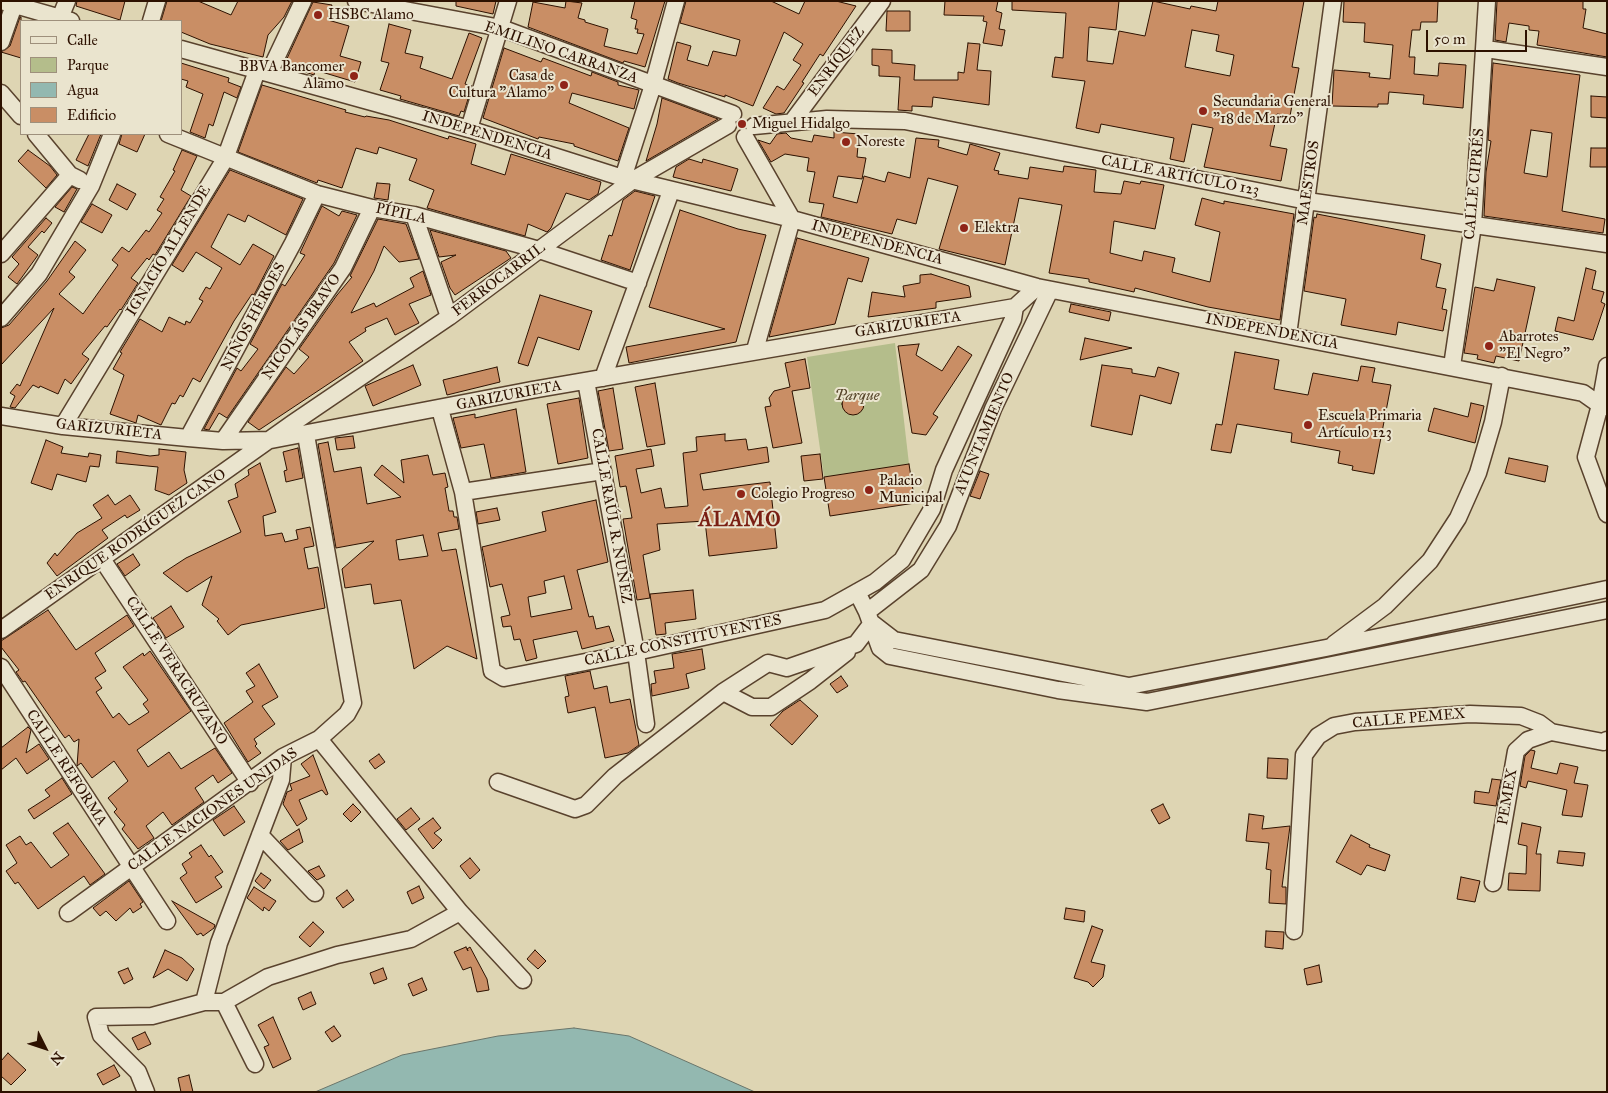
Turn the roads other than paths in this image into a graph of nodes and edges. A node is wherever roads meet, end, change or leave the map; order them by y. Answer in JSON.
{"nodes":[{"id":1,"x":67,"y":1,"type":"edge"},
{"id":2,"x":157,"y":1,"type":"edge"},
{"id":3,"x":303,"y":1,"type":"edge"},
{"id":4,"x":356,"y":1,"type":"edge"},
{"id":5,"x":360,"y":1,"type":"edge"},
{"id":6,"x":508,"y":1,"type":"edge"},
{"id":7,"x":676,"y":1,"type":"edge"},
{"id":8,"x":882,"y":1,"type":"edge"},
{"id":9,"x":1333,"y":1,"type":"edge"},
{"id":10,"x":1487,"y":1,"type":"edge"},
{"id":11,"x":8,"y":3,"type":"edge"},
{"id":12,"x":65,"y":20,"type":"edge"},
{"id":13,"x":150,"y":20,"type":"edge"},
{"id":14,"x":501,"y":28,"type":"junction"},
{"id":15,"x":1,"y":42,"type":"edge"},
{"id":16,"x":182,"y":48,"type":"edge"},
{"id":17,"x":1486,"y":49,"type":"junction"},
{"id":18,"x":1607,"y":67,"type":"edge"},
{"id":19,"x":263,"y":70,"type":"junction"},
{"id":20,"x":653,"y":85,"type":"junction"},
{"id":21,"x":1,"y":92,"type":"edge"},
{"id":22,"x":20,"y":115,"type":"edge"},
{"id":23,"x":731,"y":120,"type":"junction"},
{"id":24,"x":792,"y":122,"type":"junction"},
{"id":25,"x":470,"y":129,"type":"junction"},
{"id":26,"x":750,"y":131,"type":"junction"},
{"id":27,"x":37,"y":135,"type":"edge"},
{"id":28,"x":112,"y":135,"type":"edge"},
{"id":29,"x":170,"y":135,"type":"edge"},
{"id":30,"x":225,"y":158,"type":"junction"},
{"id":31,"x":70,"y":175,"type":"junction"},
{"id":32,"x":628,"y":179,"type":"junction"},
{"id":33,"x":91,"y":186,"type":"junction"},
{"id":34,"x":672,"y":191,"type":"junction"},
{"id":35,"x":316,"y":194,"type":"junction"},
{"id":36,"x":1306,"y":201,"type":"junction"},
{"id":37,"x":372,"y":208,"type":"junction"},
{"id":38,"x":414,"y":215,"type":"junction"},
{"id":39,"x":792,"y":220,"type":"junction"},
{"id":40,"x":1473,"y":225,"type":"junction"},
{"id":41,"x":1607,"y":244,"type":"edge"},
{"id":42,"x":539,"y":250,"type":"junction"},
{"id":43,"x":1,"y":254,"type":"edge"},
{"id":44,"x":638,"y":283,"type":"junction"},
{"id":45,"x":1043,"y":288,"type":"junction"},
{"id":46,"x":1015,"y":307,"type":"junction"},
{"id":47,"x":449,"y":317,"type":"junction"},
{"id":48,"x":1,"y":318,"type":"edge"},
{"id":49,"x":1288,"y":335,"type":"junction"},
{"id":50,"x":755,"y":350,"type":"junction"},
{"id":51,"x":1452,"y":366,"type":"junction"},
{"id":52,"x":1607,"y":366,"type":"edge"},
{"id":53,"x":1502,"y":376,"type":"junction"},
{"id":54,"x":603,"y":378,"type":"junction"},
{"id":55,"x":586,"y":381,"type":"junction"},
{"id":56,"x":1605,"y":387,"type":"edge"},
{"id":57,"x":1583,"y":393,"type":"junction"},
{"id":58,"x":1603,"y":406,"type":"edge"},
{"id":59,"x":440,"y":409,"type":"junction"},
{"id":60,"x":1,"y":416,"type":"edge"},
{"id":61,"x":63,"y":426,"type":"junction"},
{"id":62,"x":306,"y":435,"type":"junction"},
{"id":63,"x":188,"y":438,"type":"junction"},
{"id":64,"x":271,"y":440,"type":"junction"},
{"id":65,"x":223,"y":441,"type":"junction"},
{"id":66,"x":604,"y":471,"type":"junction"},
{"id":67,"x":463,"y":492,"type":"junction"},
{"id":68,"x":1607,"y":514,"type":"edge"},
{"id":69,"x":102,"y":559,"type":"junction"},
{"id":70,"x":1607,"y":589,"type":"edge"},
{"id":71,"x":857,"y":592,"type":"junction"},
{"id":72,"x":1607,"y":610,"type":"edge"},
{"id":73,"x":870,"y":617,"type":"junction"},
{"id":74,"x":1,"y":630,"type":"edge"},
{"id":75,"x":856,"y":644,"type":"junction"},
{"id":76,"x":1326,"y":648,"type":"junction"},
{"id":77,"x":636,"y":652,"type":"junction"},
{"id":78,"x":1,"y":667,"type":"edge"},
{"id":79,"x":722,"y":692,"type":"junction"},
{"id":80,"x":646,"y":724,"type":"dead end"},
{"id":81,"x":1551,"y":732,"type":"junction"},
{"id":82,"x":319,"y":739,"type":"junction"},
{"id":83,"x":1607,"y":740,"type":"edge"},
{"id":84,"x":283,"y":757,"type":"junction"},
{"id":85,"x":498,"y":782,"type":"dead end"},
{"id":86,"x":250,"y":783,"type":"junction"},
{"id":87,"x":260,"y":834,"type":"junction"},
{"id":88,"x":131,"y":868,"type":"junction"},
{"id":89,"x":1493,"y":882,"type":"dead end"},
{"id":90,"x":315,"y":893,"type":"dead end"},
{"id":91,"x":460,"y":912,"type":"junction"},
{"id":92,"x":68,"y":913,"type":"dead end"},
{"id":93,"x":167,"y":922,"type":"dead end"},
{"id":94,"x":1294,"y":931,"type":"dead end"},
{"id":95,"x":523,"y":980,"type":"dead end"},
{"id":96,"x":204,"y":1002,"type":"junction"},
{"id":97,"x":224,"y":1002,"type":"junction"},
{"id":98,"x":255,"y":1064,"type":"dead end"},
{"id":99,"x":146,"y":1092,"type":"edge"}],
"edges":[{"from":1,"to":12,"type":"street"},
{"from":2,"to":13,"type":"street"},
{"from":3,"to":19,"type":"street","name":"IGNACIO ALLENDE"},
{"from":4,"to":5,"type":"street","name":"EMILINO CARRANZA"},
{"from":5,"to":14,"type":"street","name":"EMILINO CARRANZA"},
{"from":6,"to":14,"type":"street"},
{"from":7,"to":20,"type":"street"},
{"from":8,"to":24,"type":"street","name":"ENRÍQUEZ"},
{"from":9,"to":36,"type":"street","name":"MAESTROS"},
{"from":10,"to":17,"type":"street","name":"CALLE CIPRÉS"},
{"from":11,"to":12,"type":"street"},
{"from":11,"to":15,"type":"street"},
{"from":14,"to":20,"type":"street","name":"EMILINO CARRANZA"},
{"from":14,"to":25,"type":"street"},
{"from":16,"to":19,"type":"street","name":"INDEPENDENCIA"},
{"from":17,"to":18,"type":"street"},
{"from":17,"to":40,"type":"street","name":"CALLE CIPRÉS"},
{"from":19,"to":25,"type":"street","name":"INDEPENDENCIA"},
{"from":19,"to":30,"type":"street","name":"IGNACIO ALLENDE"},
{"from":20,"to":23,"type":"street","name":"EMILINO CARRANZA"},
{"from":20,"to":32,"type":"street"},
{"from":21,"to":22,"type":"street"},
{"from":23,"to":26,"type":"street"},
{"from":23,"to":26,"type":"street"},
{"from":23,"to":32,"type":"street","name":"FERROCARRIL"},
{"from":24,"to":26,"type":"street","name":"CALLE ARTÍCULO 123"},
{"from":24,"to":36,"type":"street","name":"CALLE ARTÍCULO 123"},
{"from":25,"to":32,"type":"street","name":"INDEPENDENCIA"},
{"from":26,"to":39,"type":"street"},
{"from":27,"to":31,"type":"street"},
{"from":28,"to":33,"type":"street"},
{"from":29,"to":30,"type":"street","name":"PÍPILA"},
{"from":30,"to":35,"type":"street","name":"PÍPILA"},
{"from":30,"to":61,"type":"street","name":"IGNACIO ALLENDE"},
{"from":31,"to":33,"type":"street"},
{"from":31,"to":43,"type":"street"},
{"from":32,"to":34,"type":"street","name":"INDEPENDENCIA"},
{"from":32,"to":42,"type":"street","name":"FERROCARRIL"},
{"from":33,"to":48,"type":"street"},
{"from":34,"to":39,"type":"street","name":"INDEPENDENCIA"},
{"from":34,"to":44,"type":"street"},
{"from":35,"to":37,"type":"street","name":"PÍPILA"},
{"from":35,"to":63,"type":"street","name":"NIÑOS HÉROES"},
{"from":36,"to":40,"type":"street","name":"CALLE ARTÍCULO 123"},
{"from":36,"to":49,"type":"street","name":"MAESTROS"},
{"from":37,"to":38,"type":"street","name":"PÍPILA"},
{"from":37,"to":65,"type":"street","name":"NICOLÁS BRAVO"},
{"from":38,"to":42,"type":"street","name":"PÍPILA"},
{"from":38,"to":47,"type":"street"},
{"from":39,"to":45,"type":"street","name":"INDEPENDENCIA"},
{"from":39,"to":50,"type":"street"},
{"from":40,"to":41,"type":"street","name":"CALLE ARTÍCULO 123"},
{"from":40,"to":51,"type":"street","name":"CALLE CIPRÉS"},
{"from":42,"to":44,"type":"street","name":"PÍPILA"},
{"from":42,"to":47,"type":"street","name":"FERROCARRIL"},
{"from":44,"to":54,"type":"street"},
{"from":45,"to":46,"type":"street"},
{"from":45,"to":49,"type":"street","name":"INDEPENDENCIA"},
{"from":45,"to":73,"type":"street","name":"AYUNTAMIENTO"},
{"from":46,"to":50,"type":"street","name":"GARIZURIETA"},
{"from":46,"to":71,"type":"street","name":"AYUNTAMIENTO"},
{"from":47,"to":64,"type":"street","name":"FERROCARRIL"},
{"from":49,"to":51,"type":"street","name":"INDEPENDENCIA"},
{"from":50,"to":54,"type":"street","name":"GARIZURIETA"},
{"from":51,"to":53,"type":"street","name":"INDEPENDENCIA"},
{"from":52,"to":56,"type":"street"},
{"from":53,"to":57,"type":"street","name":"INDEPENDENCIA"},
{"from":53,"to":76,"type":"street"},
{"from":54,"to":55,"type":"street","name":"GARIZURIETA"},
{"from":55,"to":59,"type":"street","name":"GARIZURIETA"},
{"from":55,"to":66,"type":"street","name":"CALLE RAÚL R. NUÑEZ"},
{"from":56,"to":57,"type":"street","name":"INDEPENDENCIA"},
{"from":56,"to":58,"type":"street"},
{"from":57,"to":58,"type":"street","name":"INDEPENDENCIA"},
{"from":58,"to":68,"type":"street"},
{"from":59,"to":62,"type":"street","name":"GARIZURIETA"},
{"from":59,"to":67,"type":"street"},
{"from":60,"to":61,"type":"street","name":"GARIZURIETA"},
{"from":61,"to":63,"type":"street","name":"GARIZURIETA"},
{"from":62,"to":64,"type":"street","name":"GARIZURIETA"},
{"from":62,"to":82,"type":"street","name":"CALLE NACIONES UNIDAS"},
{"from":63,"to":65,"type":"street","name":"GARIZURIETA"},
{"from":64,"to":65,"type":"street","name":"GARIZURIETA"},
{"from":64,"to":69,"type":"street","name":"ENRIQUE RODRÍGUEZ CANO"},
{"from":66,"to":67,"type":"street"},
{"from":66,"to":77,"type":"street","name":"CALLE RAÚL R. NUÑEZ"},
{"from":67,"to":77,"type":"street","name":"CALLE CONSTITUYENTES"},
{"from":69,"to":74,"type":"street","name":"ENRIQUE RODRÍGUEZ CANO"},
{"from":69,"to":86,"type":"street","name":"CALLE VERACRUZANO"},
{"from":70,"to":76,"type":"street"},
{"from":71,"to":73,"type":"street"},
{"from":71,"to":77,"type":"street","name":"CALLE CONSTITUYENTES"},
{"from":72,"to":73,"type":"street"},
{"from":73,"to":75,"type":"street","name":"AYUNTAMIENTO"},
{"from":73,"to":76,"type":"street"},
{"from":75,"to":79,"type":"street"},
{"from":75,"to":79,"type":"street","name":"AYUNTAMIENTO"},
{"from":77,"to":80,"type":"street","name":"CALLE RAÚL R. NUÑEZ"},
{"from":78,"to":88,"type":"street","name":"CALLE REFORMA"},
{"from":79,"to":85,"type":"street"},
{"from":81,"to":83,"type":"street","name":"CALLE PEMEX"},
{"from":81,"to":89,"type":"street","name":"PEMEX"},
{"from":81,"to":94,"type":"street","name":"CALLE PEMEX"},
{"from":82,"to":84,"type":"street","name":"CALLE NACIONES UNIDAS"},
{"from":82,"to":91,"type":"street"},
{"from":84,"to":86,"type":"street","name":"CALLE NACIONES UNIDAS"},
{"from":84,"to":87,"type":"street"},
{"from":86,"to":88,"type":"street","name":"CALLE NACIONES UNIDAS"},
{"from":87,"to":90,"type":"street"},
{"from":87,"to":96,"type":"street"},
{"from":88,"to":92,"type":"street","name":"CALLE NACIONES UNIDAS"},
{"from":88,"to":93,"type":"street","name":"CALLE REFORMA"},
{"from":91,"to":95,"type":"street"},
{"from":91,"to":97,"type":"street"},
{"from":96,"to":97,"type":"street"},
{"from":96,"to":99,"type":"street"},
{"from":97,"to":98,"type":"street"}]}
